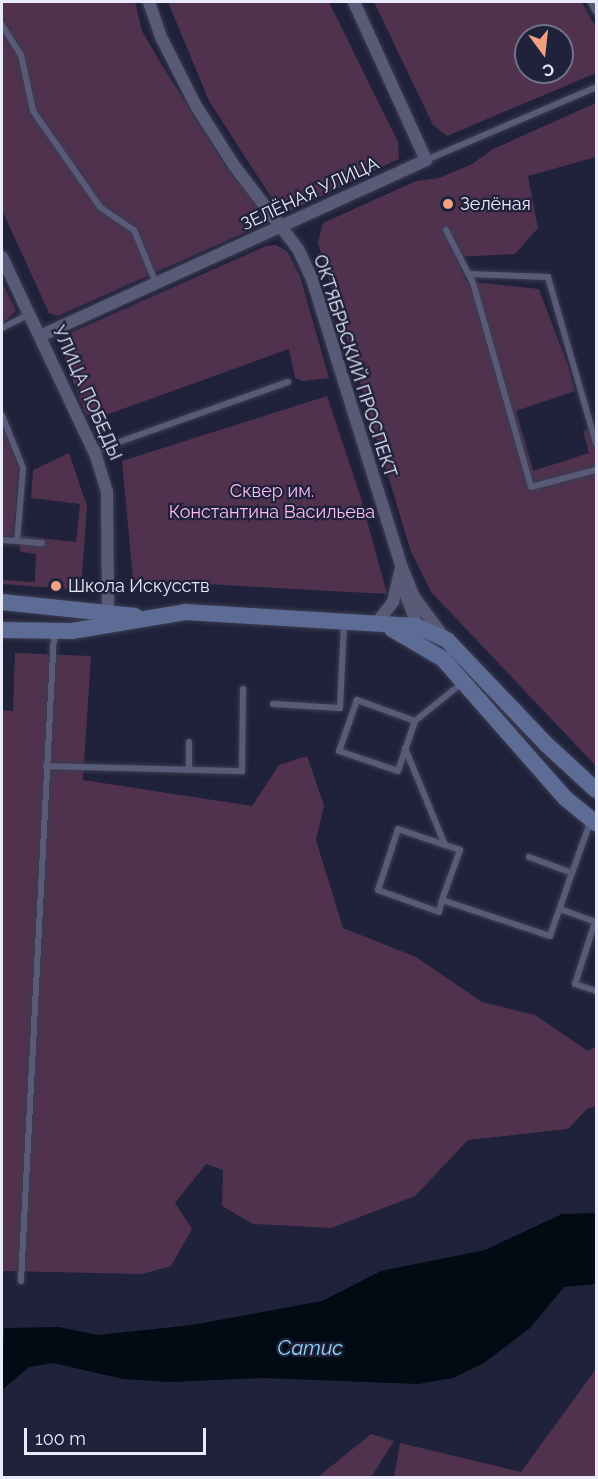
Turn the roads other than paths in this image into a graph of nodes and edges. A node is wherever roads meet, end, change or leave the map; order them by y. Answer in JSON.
{"nodes":[{"id":1,"x":149,"y":2,"type":"edge"},
{"id":2,"x":354,"y":2,"type":"edge"},
{"id":3,"x":591,"y":2,"type":"edge"},
{"id":4,"x":597,"y":12,"type":"edge"},
{"id":5,"x":2,"y":25,"type":"edge"},
{"id":6,"x":597,"y":87,"type":"edge"},
{"id":7,"x":426,"y":160,"type":"junction"},
{"id":8,"x":280,"y":228,"type":"junction"},
{"id":9,"x":446,"y":230,"type":"dead end"},
{"id":10,"x":2,"y":256,"type":"edge"},
{"id":11,"x":468,"y":274,"type":"junction"},
{"id":12,"x":156,"y":283,"type":"junction"},
{"id":13,"x":29,"y":314,"type":"junction"},
{"id":14,"x":2,"y":327,"type":"edge"},
{"id":15,"x":40,"y":336,"type":"junction"},
{"id":16,"x":288,"y":382,"type":"dead end"},
{"id":17,"x":2,"y":415,"type":"edge"},
{"id":18,"x":597,"y":442,"type":"edge"},
{"id":19,"x":94,"y":451,"type":"junction"},
{"id":20,"x":597,"y":470,"type":"edge"},
{"id":21,"x":2,"y":540,"type":"edge"},
{"id":22,"x":17,"y":541,"type":"junction"},
{"id":23,"x":42,"y":543,"type":"dead end"},
{"id":24,"x":401,"y":565,"type":"junction"},
{"id":25,"x":2,"y":602,"type":"edge"},
{"id":26,"x":109,"y":618,"type":"junction"},
{"id":27,"x":344,"y":623,"type":"junction"},
{"id":28,"x":379,"y":626,"type":"junction"},
{"id":29,"x":416,"y":626,"type":"junction"},
{"id":30,"x":2,"y":630,"type":"edge"},
{"id":31,"x":54,"y":632,"type":"junction"},
{"id":32,"x":2,"y":636,"type":"edge"},
{"id":33,"x":447,"y":640,"type":"junction"},
{"id":34,"x":429,"y":648,"type":"junction"},
{"id":35,"x":463,"y":682,"type":"junction"},
{"id":36,"x":243,"y":689,"type":"dead end"},
{"id":37,"x":273,"y":704,"type":"dead end"},
{"id":38,"x":414,"y":721,"type":"junction"},
{"id":39,"x":189,"y":742,"type":"dead end"},
{"id":40,"x":405,"y":748,"type":"junction"},
{"id":41,"x":46,"y":766,"type":"junction"},
{"id":42,"x":189,"y":770,"type":"junction"},
{"id":43,"x":597,"y":790,"type":"edge"},
{"id":44,"x":594,"y":821,"type":"edge"},
{"id":45,"x":445,"y":845,"type":"junction"},
{"id":46,"x":529,"y":857,"type":"dead end"},
{"id":47,"x":572,"y":873,"type":"junction"},
{"id":48,"x":442,"y":900,"type":"junction"},
{"id":49,"x":560,"y":909,"type":"junction"},
{"id":50,"x":596,"y":922,"type":"edge"},
{"id":51,"x":597,"y":991,"type":"edge"},
{"id":52,"x":21,"y":1281,"type":"dead end"}],
"edges":[{"from":1,"to":8,"type":"street","name":"ОКТЯБРЬСКИЙ ПРОСПЕКТ"},
{"from":2,"to":7,"type":"street"},
{"from":3,"to":4,"type":"lane"},
{"from":5,"to":12,"type":"lane"},
{"from":6,"to":7,"type":"lane","name":"ЗЕЛЁНАЯ УЛИЦА"},
{"from":7,"to":8,"type":"street","name":"ЗЕЛЁНАЯ УЛИЦА"},
{"from":8,"to":12,"type":"street","name":"ЗЕЛЁНАЯ УЛИЦА"},
{"from":8,"to":24,"type":"street","name":"ОКТЯБРЬСКИЙ ПРОСПЕКТ"},
{"from":9,"to":11,"type":"lane"},
{"from":10,"to":13,"type":"street","name":"УЛИЦА ПОБЕДЫ"},
{"from":11,"to":18,"type":"lane"},
{"from":11,"to":20,"type":"lane"},
{"from":12,"to":15,"type":"street","name":"ЗЕЛЁНАЯ УЛИЦА"},
{"from":13,"to":14,"type":"lane"},
{"from":13,"to":15,"type":"street","name":"УЛИЦА ПОБЕДЫ"},
{"from":15,"to":19,"type":"street","name":"УЛИЦА ПОБЕДЫ"},
{"from":16,"to":19,"type":"lane"},
{"from":17,"to":22,"type":"lane"},
{"from":19,"to":26,"type":"street","name":"УЛИЦА ПОБЕДЫ"},
{"from":21,"to":22,"type":"lane"},
{"from":22,"to":23,"type":"lane"},
{"from":24,"to":28,"type":"street","name":"ОКТЯБРЬСКИЙ ПРОСПЕКТ"},
{"from":24,"to":29,"type":"street","name":"ОКТЯБРЬСКИЙ ПРОСПЕКТ"},
{"from":24,"to":33,"type":"street","name":"ОКТЯБРЬСКИЙ ПРОСПЕКТ"},
{"from":25,"to":26,"type":"main road"},
{"from":26,"to":27,"type":"main road"},
{"from":26,"to":31,"type":"main road"},
{"from":27,"to":28,"type":"main road"},
{"from":27,"to":37,"type":"lane"},
{"from":28,"to":29,"type":"main road"},
{"from":28,"to":34,"type":"main road"},
{"from":29,"to":33,"type":"main road"},
{"from":29,"to":34,"type":"street","name":"ОКТЯБРЬСКИЙ ПРОСПЕКТ"},
{"from":30,"to":31,"type":"main road"},
{"from":30,"to":32,"type":"lane"},
{"from":31,"to":41,"type":"lane"},
{"from":33,"to":43,"type":"main road"},
{"from":34,"to":35,"type":"main road"},
{"from":35,"to":38,"type":"lane"},
{"from":35,"to":44,"type":"main road"},
{"from":36,"to":42,"type":"lane"},
{"from":38,"to":40,"type":"lane"},
{"from":38,"to":40,"type":"lane"},
{"from":39,"to":42,"type":"lane"},
{"from":40,"to":45,"type":"lane"},
{"from":41,"to":42,"type":"lane"},
{"from":41,"to":52,"type":"lane"},
{"from":44,"to":47,"type":"lane"},
{"from":45,"to":48,"type":"lane"},
{"from":45,"to":48,"type":"lane"},
{"from":46,"to":47,"type":"lane"},
{"from":47,"to":49,"type":"lane"},
{"from":48,"to":49,"type":"lane"},
{"from":49,"to":50,"type":"lane"},
{"from":50,"to":51,"type":"lane"}]}
